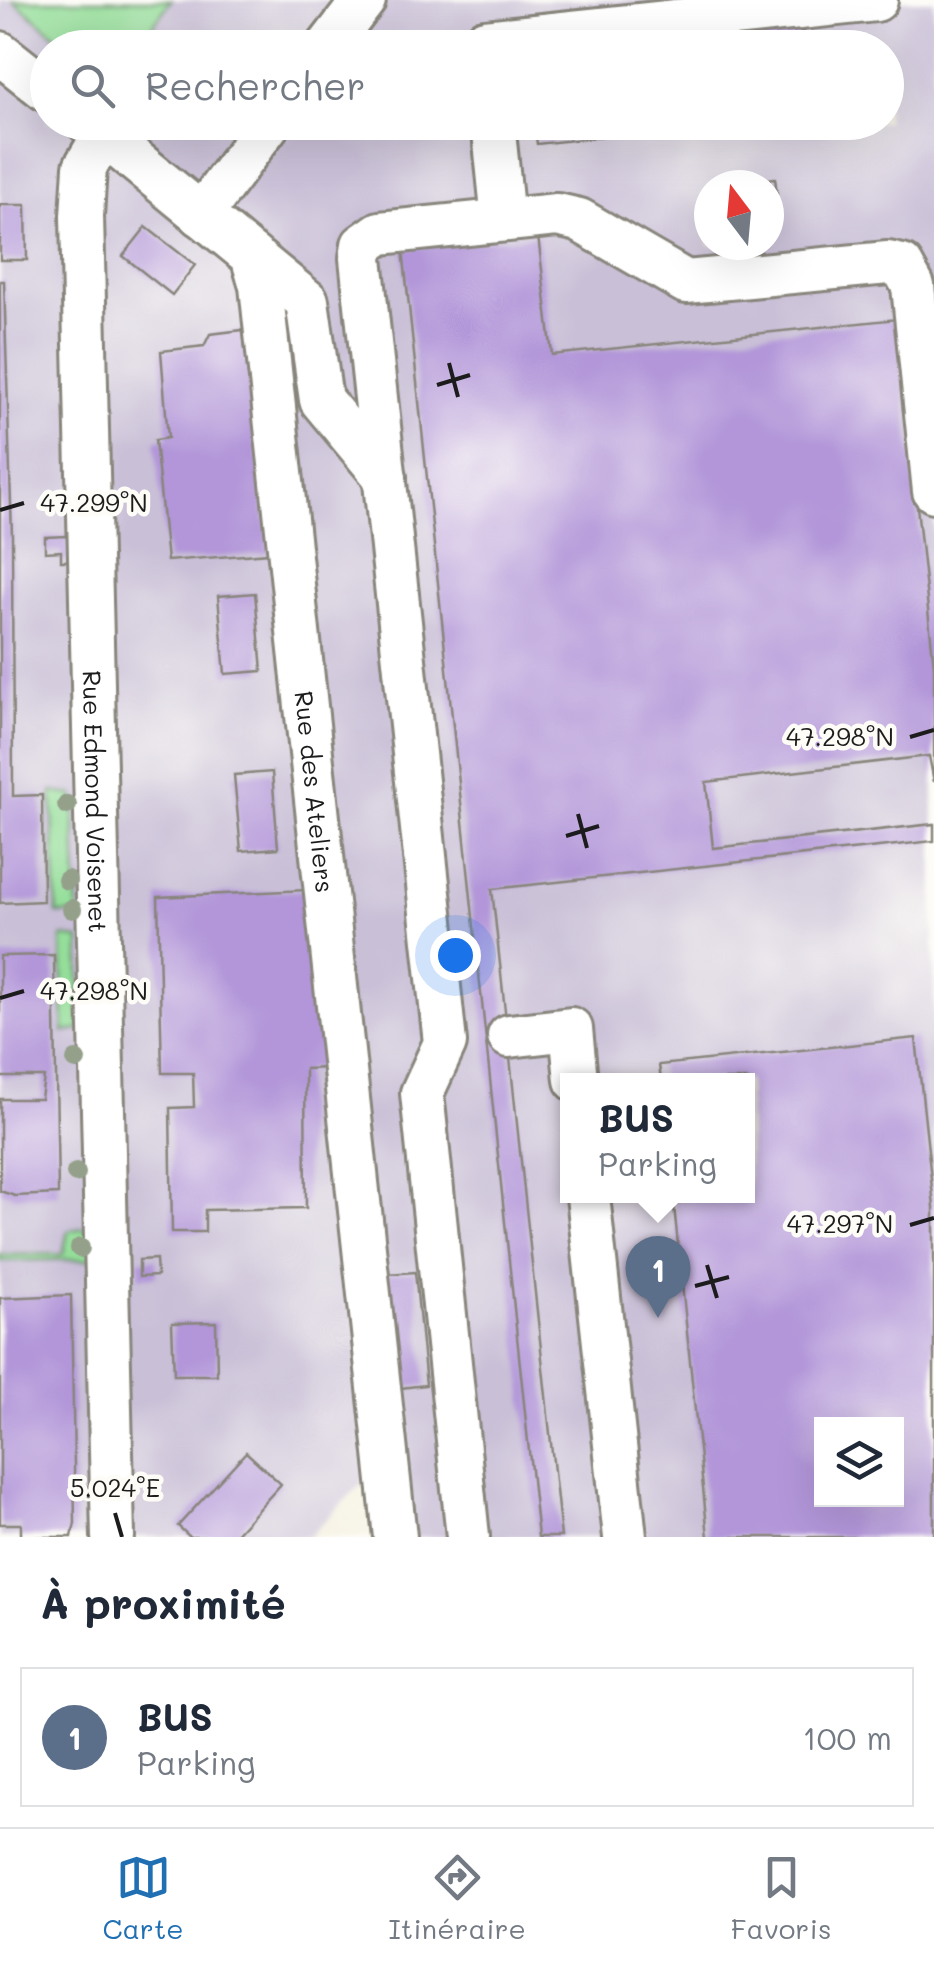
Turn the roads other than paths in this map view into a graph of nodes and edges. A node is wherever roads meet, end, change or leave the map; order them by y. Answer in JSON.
{"nodes":[{"id":1,"x":364,"y":0,"type":"edge"},
{"id":2,"x":876,"y":0,"type":"edge"},
{"id":3,"x":342,"y":30,"type":"edge"},
{"id":4,"x":590,"y":30,"type":"edge"},
{"id":5,"x":0,"y":53,"type":"edge"},
{"id":6,"x":30,"y":76,"type":"edge"},
{"id":7,"x":93,"y":140,"type":"edge"},
{"id":8,"x":109,"y":140,"type":"edge"},
{"id":9,"x":257,"y":140,"type":"edge"},
{"id":10,"x":495,"y":140,"type":"edge"},
{"id":11,"x":201,"y":215,"type":"junction"},
{"id":12,"x":503,"y":220,"type":"junction"},
{"id":13,"x":252,"y":256,"type":"junction"},
{"id":14,"x":385,"y":478,"type":"junction"},
{"id":15,"x":934,"y":491,"type":"edge"},
{"id":16,"x":480,"y":1040,"type":"junction"},
{"id":17,"x":575,"y":1073,"type":"edge"},
{"id":18,"x":589,"y":1203,"type":"edge"},
{"id":19,"x":113,"y":1537,"type":"edge"},
{"id":20,"x":395,"y":1537,"type":"edge"},
{"id":21,"x":468,"y":1537,"type":"edge"},
{"id":22,"x":624,"y":1537,"type":"edge"}],
"edges":[{"from":1,"to":3,"type":"street"},
{"from":2,"to":4,"type":"street"},
{"from":5,"to":6,"type":"street"},
{"from":7,"to":19,"type":"street","name":"Rue Edmond Voisenet"},
{"from":8,"to":11,"type":"street"},
{"from":9,"to":11,"type":"street"},
{"from":10,"to":12,"type":"street"},
{"from":11,"to":13,"type":"street"},
{"from":12,"to":14,"type":"street"},
{"from":12,"to":15,"type":"street"},
{"from":13,"to":14,"type":"street"},
{"from":13,"to":20,"type":"street","name":"Rue des Ateliers"},
{"from":14,"to":16,"type":"street"},
{"from":16,"to":17,"type":"street"},
{"from":16,"to":21,"type":"street"},
{"from":18,"to":22,"type":"street"}]}
